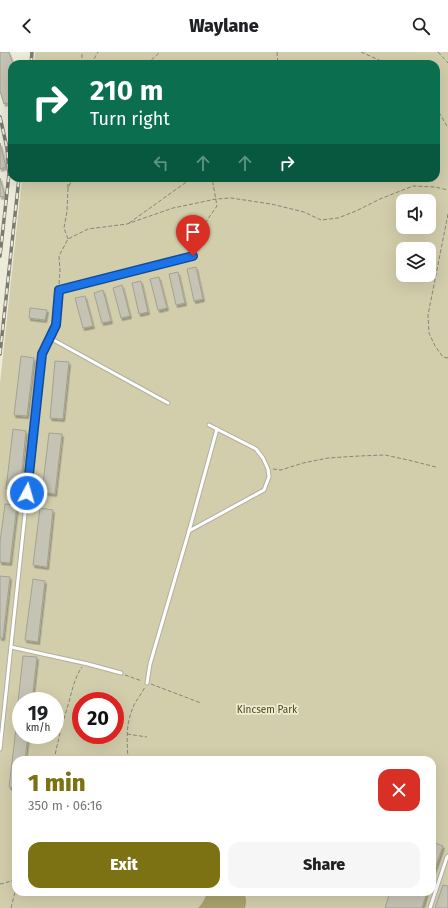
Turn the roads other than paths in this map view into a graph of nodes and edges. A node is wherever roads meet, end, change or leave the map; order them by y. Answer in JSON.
{"nodes":[{"id":1,"x":193,"y":256,"type":"road end"},
{"id":2,"x":50,"y":338,"type":"junction"},
{"id":3,"x":168,"y":403,"type":"dead end"},
{"id":4,"x":209,"y":425,"type":"dead end"},
{"id":5,"x":217,"y":429,"type":"junction"},
{"id":6,"x":189,"y":531,"type":"junction"},
{"id":7,"x":11,"y":648,"type":"junction"},
{"id":8,"x":120,"y":673,"type":"road end"},
{"id":9,"x":147,"y":683,"type":"road end"},
{"id":10,"x":0,"y":749,"type":"edge"},
{"id":11,"x":448,"y":856,"type":"edge"},
{"id":12,"x":436,"y":889,"type":"edge"},
{"id":13,"x":434,"y":896,"type":"edge"},
{"id":14,"x":430,"y":908,"type":"edge"}],
"edges":[{"from":1,"to":2,"type":"lane"},
{"from":2,"to":3,"type":"lane"},
{"from":2,"to":7,"type":"lane"},
{"from":4,"to":5,"type":"lane"},
{"from":5,"to":6,"type":"lane"},
{"from":5,"to":6,"type":"lane"},
{"from":6,"to":9,"type":"lane"},
{"from":7,"to":8,"type":"lane"},
{"from":7,"to":10,"type":"lane"},
{"from":11,"to":12,"type":"lane"},
{"from":13,"to":14,"type":"lane"}]}
